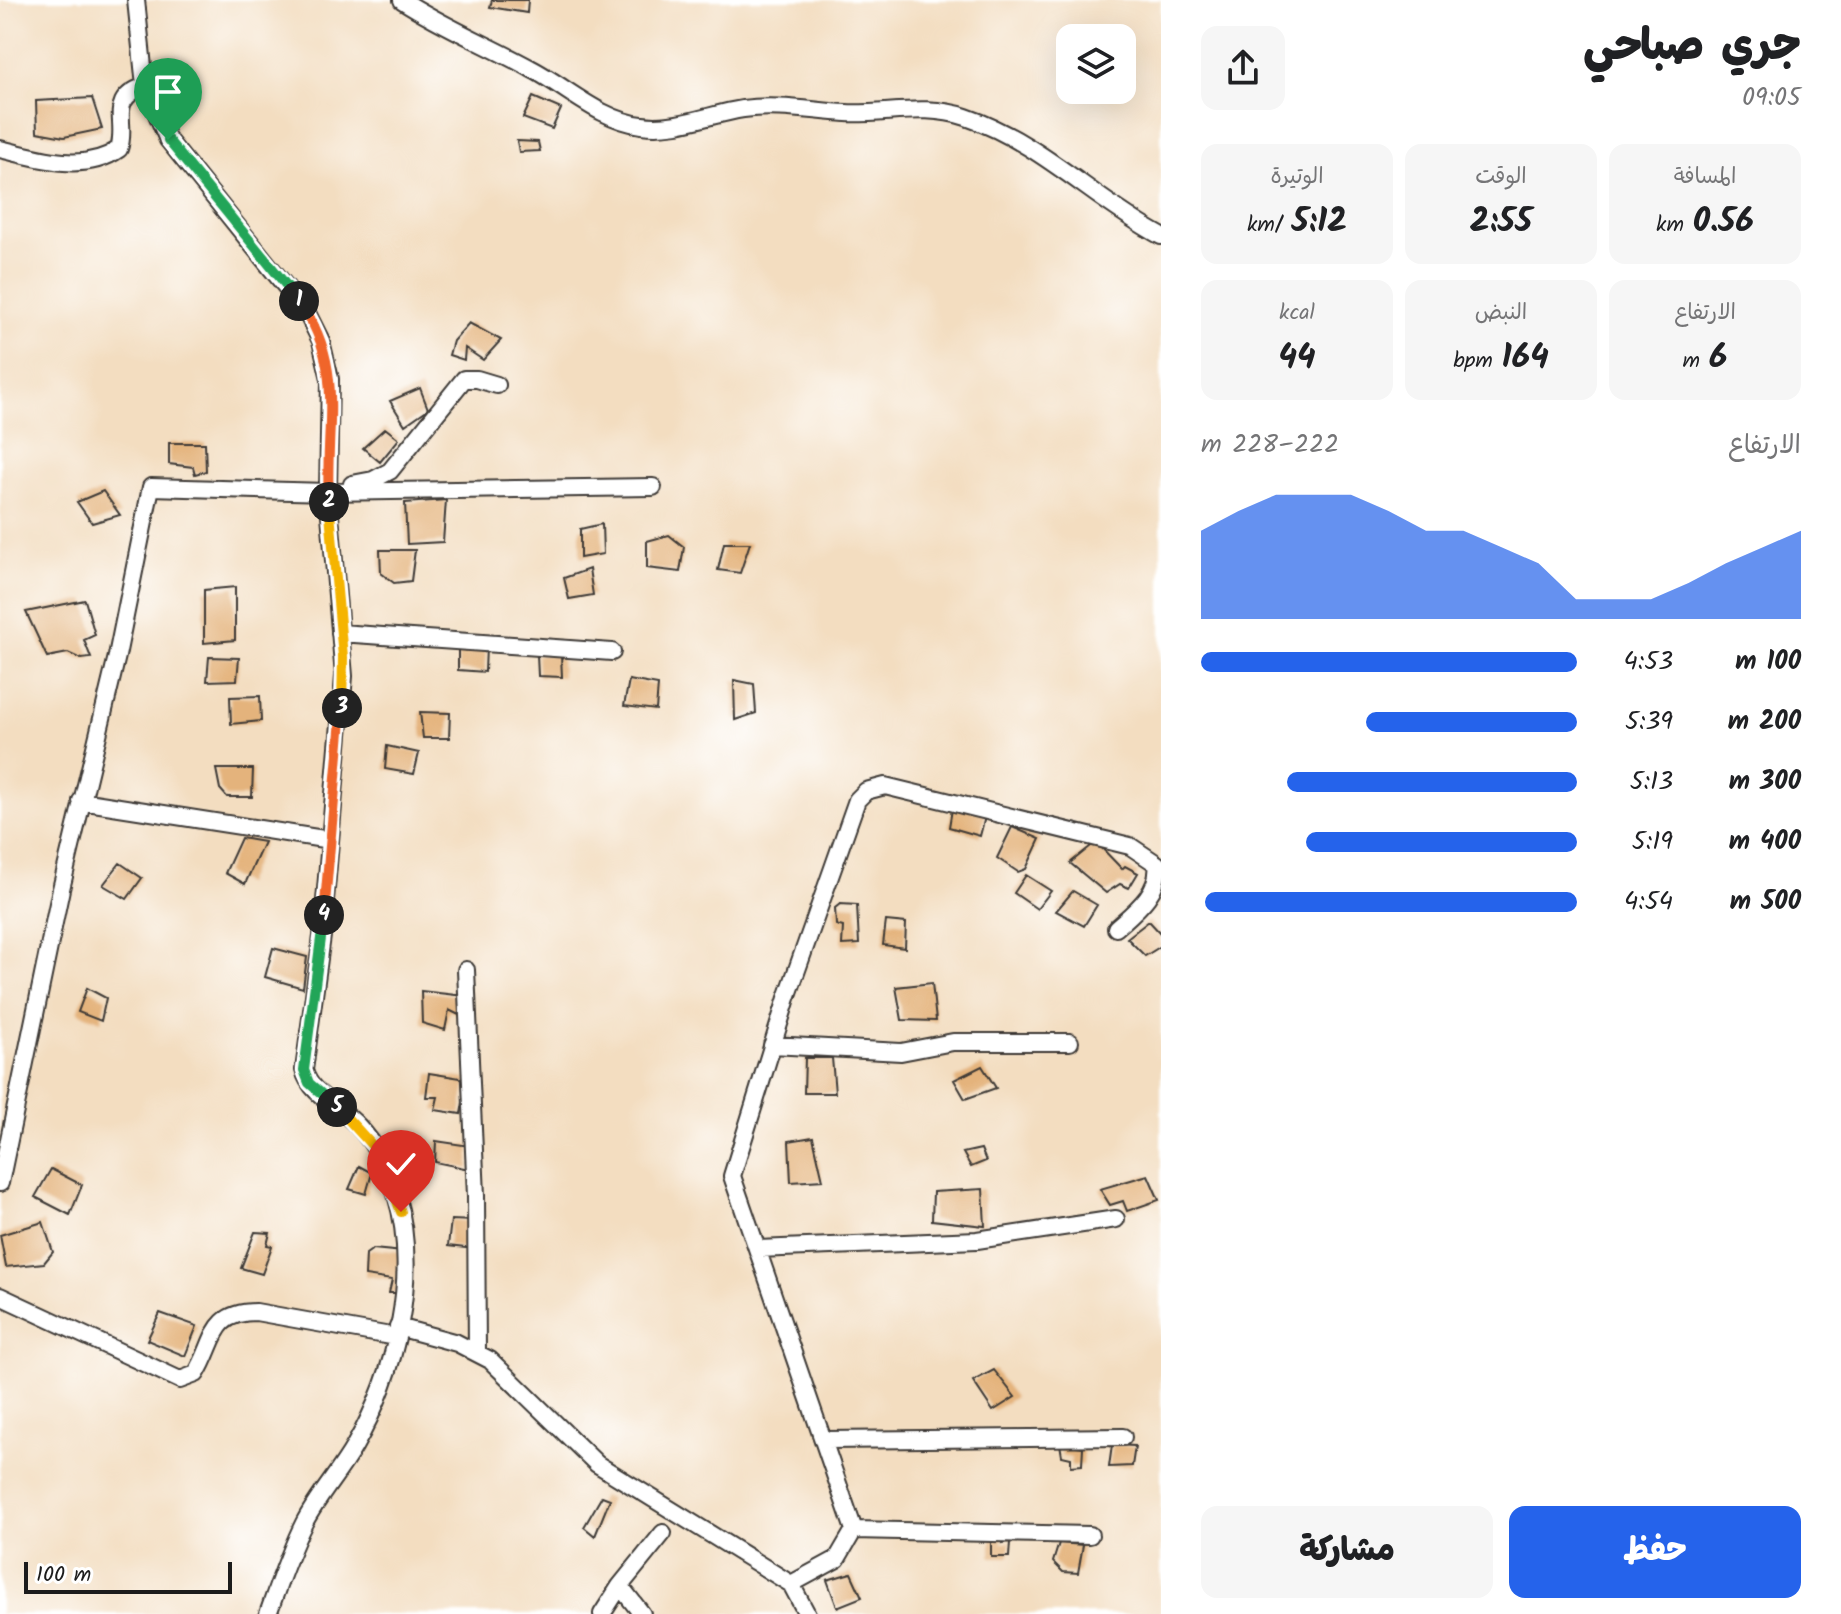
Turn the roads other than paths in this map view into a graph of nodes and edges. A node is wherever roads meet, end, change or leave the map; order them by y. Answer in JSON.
{"nodes":[{"id":1,"x":136,"y":0,"type":"edge"},
{"id":2,"x":402,"y":0,"type":"edge"},
{"id":3,"x":145,"y":86,"type":"junction"},
{"id":4,"x":0,"y":149,"type":"edge"},
{"id":5,"x":1161,"y":236,"type":"edge"},
{"id":6,"x":497,"y":385,"type":"dead end"},
{"id":7,"x":653,"y":487,"type":"dead end"},
{"id":8,"x":336,"y":492,"type":"junction"},
{"id":9,"x":340,"y":633,"type":"junction"},
{"id":10,"x":612,"y":652,"type":"dead end"},
{"id":11,"x":81,"y":801,"type":"junction"},
{"id":12,"x":330,"y":840,"type":"junction"},
{"id":13,"x":1116,"y":928,"type":"dead end"},
{"id":14,"x":466,"y":970,"type":"dead end"},
{"id":15,"x":1070,"y":1042,"type":"dead end"},
{"id":16,"x":772,"y":1045,"type":"junction"},
{"id":17,"x":0,"y":1183,"type":"edge"},
{"id":18,"x":1116,"y":1219,"type":"dead end"},
{"id":19,"x":758,"y":1249,"type":"junction"},
{"id":20,"x":0,"y":1296,"type":"edge"},
{"id":21,"x":397,"y":1332,"type":"junction"},
{"id":22,"x":477,"y":1352,"type":"junction"},
{"id":23,"x":1123,"y":1437,"type":"dead end"},
{"id":24,"x":825,"y":1440,"type":"junction"},
{"id":25,"x":854,"y":1530,"type":"junction"},
{"id":26,"x":663,"y":1533,"type":"dead end"},
{"id":27,"x":1090,"y":1535,"type":"dead end"},
{"id":28,"x":791,"y":1584,"type":"junction"},
{"id":29,"x":620,"y":1586,"type":"junction"},
{"id":30,"x":268,"y":1614,"type":"edge"},
{"id":31,"x":602,"y":1614,"type":"edge"},
{"id":32,"x":642,"y":1614,"type":"edge"},
{"id":33,"x":807,"y":1614,"type":"edge"}],
"edges":[{"from":1,"to":3,"type":"street"},
{"from":2,"to":5,"type":"street"},
{"from":3,"to":4,"type":"street"},
{"from":3,"to":8,"type":"street"},
{"from":6,"to":8,"type":"street"},
{"from":7,"to":8,"type":"street"},
{"from":8,"to":9,"type":"street"},
{"from":8,"to":11,"type":"street"},
{"from":9,"to":10,"type":"street"},
{"from":9,"to":12,"type":"street"},
{"from":11,"to":12,"type":"street"},
{"from":11,"to":17,"type":"street"},
{"from":12,"to":21,"type":"street"},
{"from":13,"to":16,"type":"street"},
{"from":14,"to":22,"type":"street"},
{"from":15,"to":16,"type":"street"},
{"from":16,"to":19,"type":"street"},
{"from":18,"to":19,"type":"street"},
{"from":19,"to":24,"type":"street"},
{"from":20,"to":21,"type":"street"},
{"from":21,"to":22,"type":"street"},
{"from":21,"to":30,"type":"street"},
{"from":22,"to":28,"type":"street"},
{"from":23,"to":24,"type":"street"},
{"from":24,"to":25,"type":"street"},
{"from":25,"to":27,"type":"street"},
{"from":25,"to":28,"type":"street"},
{"from":26,"to":29,"type":"street"},
{"from":28,"to":33,"type":"street"},
{"from":29,"to":31,"type":"street"},
{"from":29,"to":32,"type":"street"}]}
